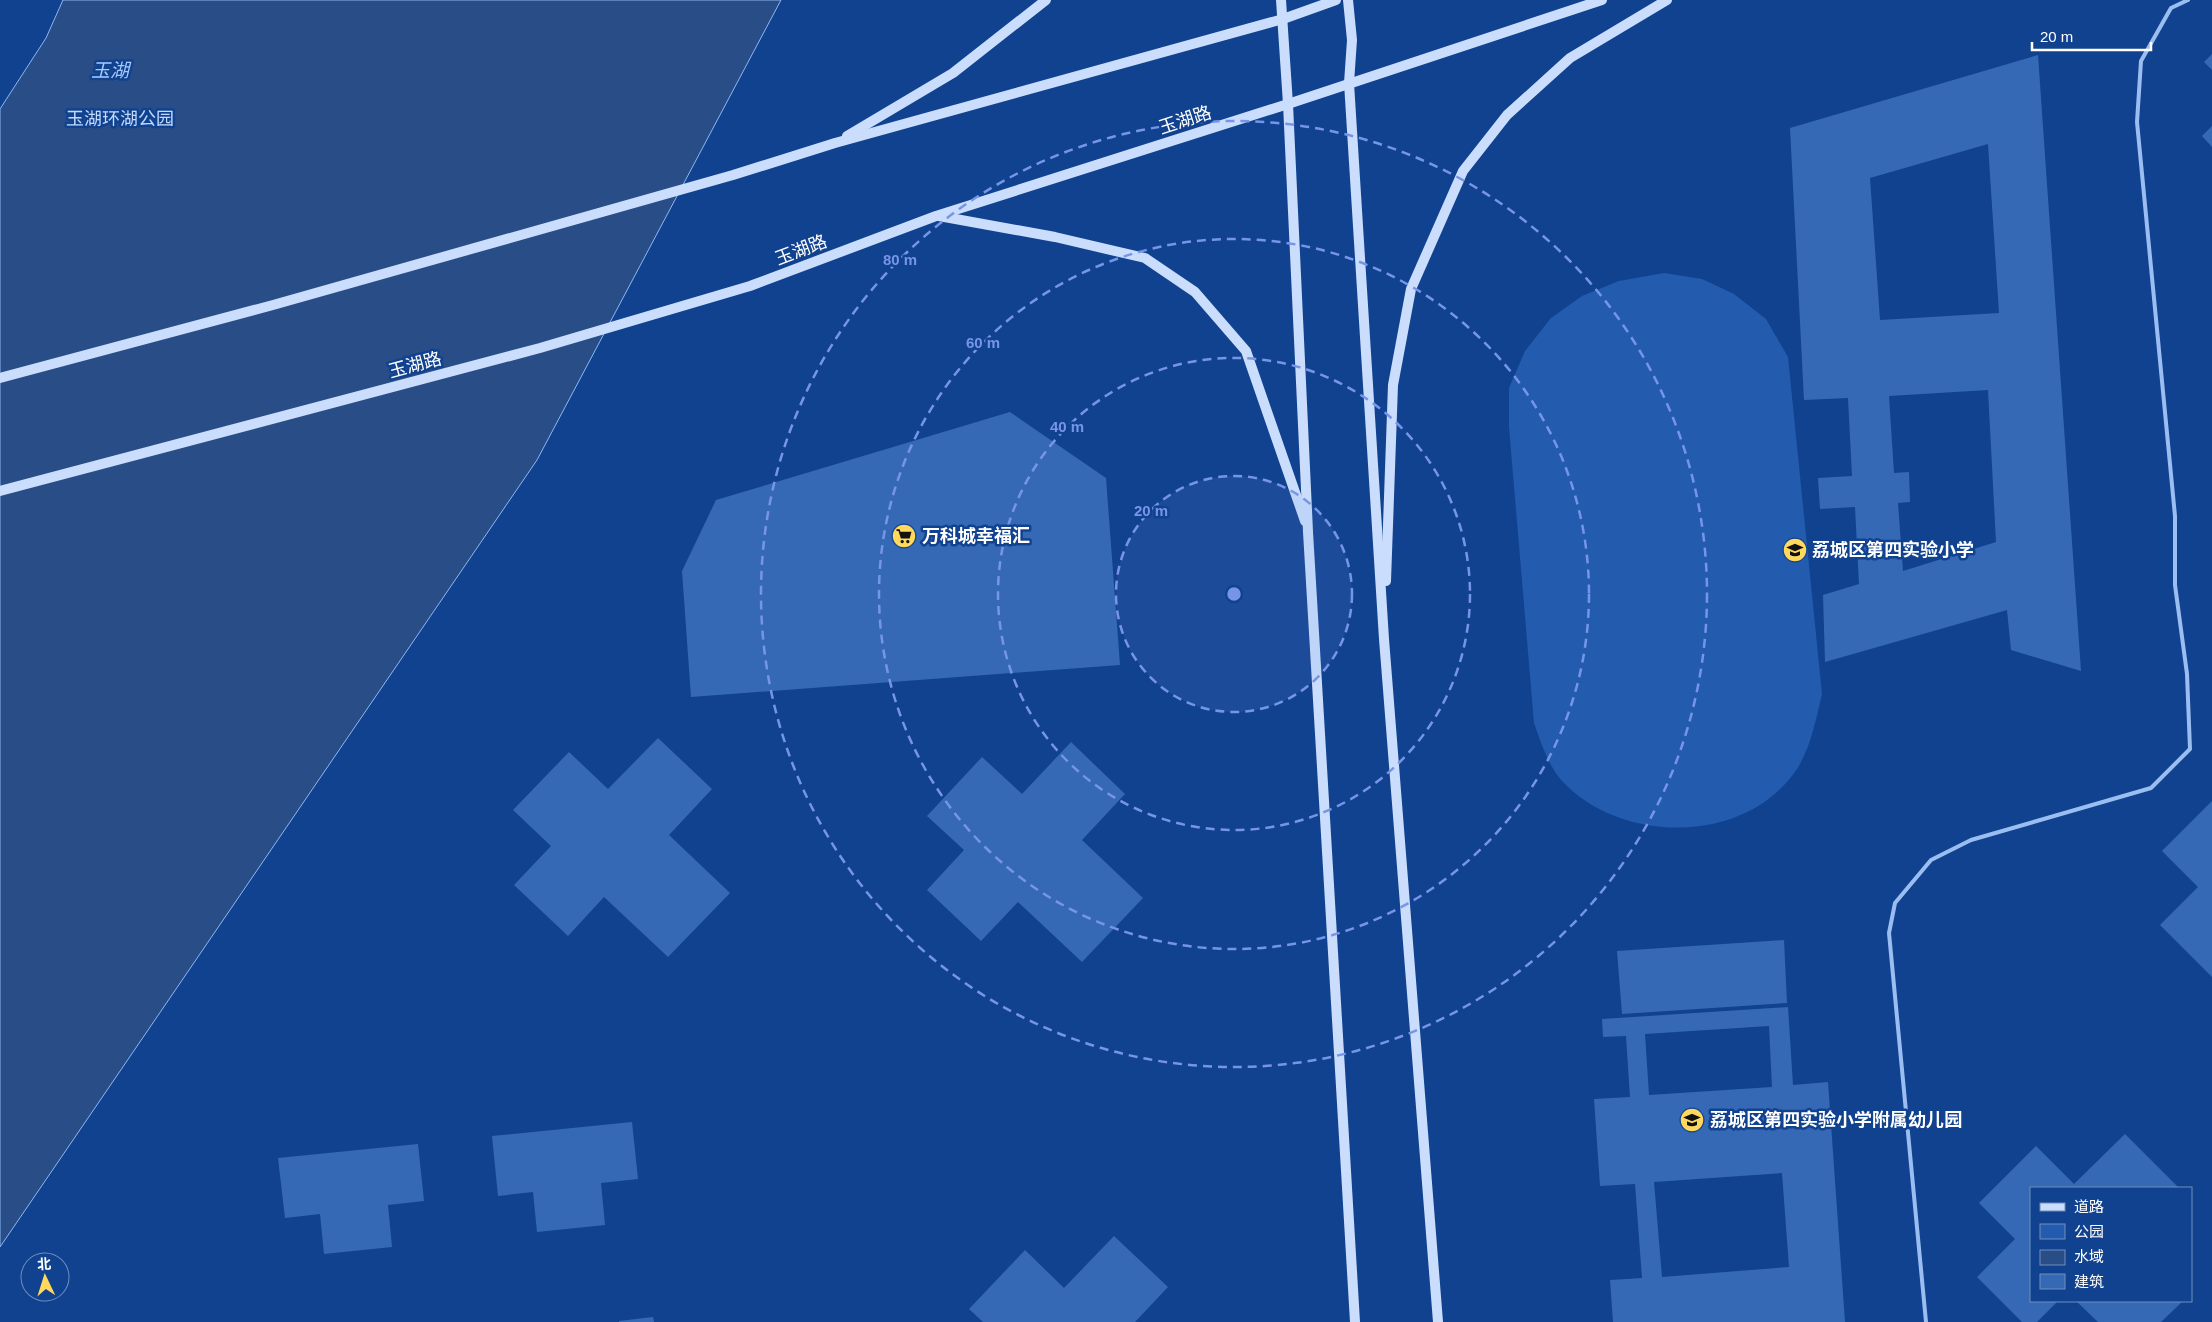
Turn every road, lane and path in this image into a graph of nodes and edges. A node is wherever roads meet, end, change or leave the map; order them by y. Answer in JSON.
{"nodes":[{"id":1,"x":1046,"y":0,"type":"edge"},
{"id":2,"x":1281,"y":0,"type":"edge"},
{"id":3,"x":1336,"y":0,"type":"edge"},
{"id":4,"x":1348,"y":0,"type":"edge"},
{"id":5,"x":1602,"y":0,"type":"edge"},
{"id":6,"x":1667,"y":0,"type":"edge"},
{"id":7,"x":2188,"y":0,"type":"edge"},
{"id":8,"x":1283,"y":19,"type":"junction"},
{"id":9,"x":1349,"y":83,"type":"junction"},
{"id":10,"x":1288,"y":104,"type":"junction"},
{"id":11,"x":835,"y":143,"type":"junction"},
{"id":12,"x":936,"y":216,"type":"junction"},
{"id":13,"x":0,"y":378,"type":"edge"},
{"id":14,"x":0,"y":491,"type":"edge"},
{"id":15,"x":1308,"y":532,"type":"junction"},
{"id":16,"x":1384,"y":639,"type":"junction"},
{"id":17,"x":1355,"y":1322,"type":"edge"},
{"id":18,"x":1438,"y":1322,"type":"edge"},
{"id":19,"x":1926,"y":1322,"type":"edge"}],
"edges":[{"from":1,"to":11,"type":"main road"},
{"from":2,"to":8,"type":"main road"},
{"from":3,"to":8,"type":"main road"},
{"from":4,"to":9,"type":"main road"},
{"from":5,"to":9,"type":"main road","name":"玉湖路"},
{"from":6,"to":16,"type":"main road"},
{"from":7,"to":19,"type":"lane"},
{"from":8,"to":10,"type":"main road"},
{"from":8,"to":11,"type":"main road"},
{"from":9,"to":10,"type":"main road","name":"玉湖路"},
{"from":9,"to":16,"type":"main road"},
{"from":10,"to":12,"type":"main road","name":"玉湖路"},
{"from":10,"to":15,"type":"main road"},
{"from":11,"to":13,"type":"main road"},
{"from":12,"to":14,"type":"main road","name":"玉湖路"},
{"from":12,"to":15,"type":"main road"},
{"from":15,"to":17,"type":"main road"},
{"from":16,"to":18,"type":"main road"}]}
